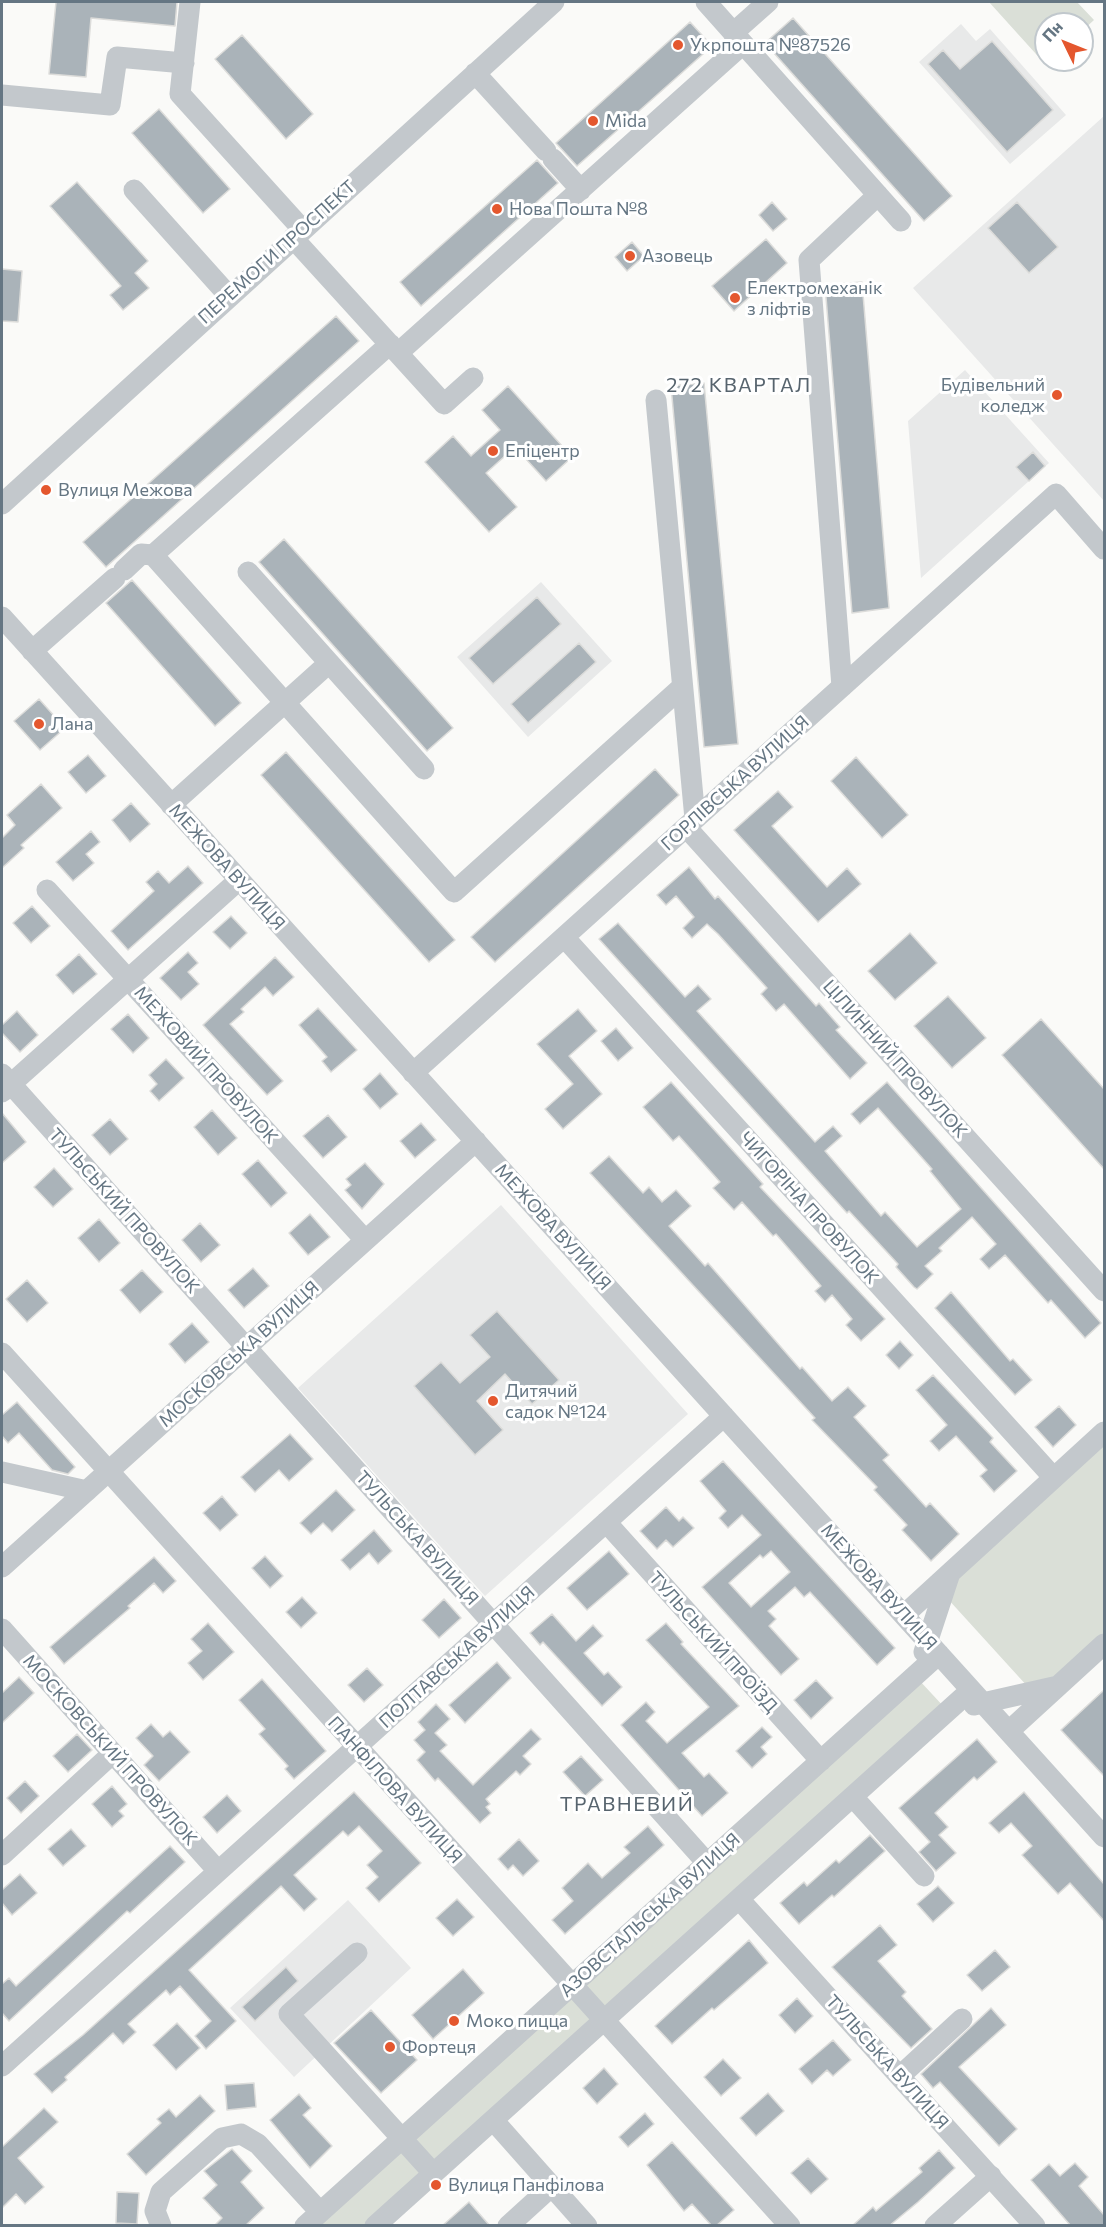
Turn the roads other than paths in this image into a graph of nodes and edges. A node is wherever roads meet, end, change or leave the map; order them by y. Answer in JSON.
{"nodes":[{"id":1,"x":190,"y":2,"type":"edge"},
{"id":2,"x":554,"y":2,"type":"edge"},
{"id":3,"x":706,"y":2,"type":"edge"},
{"id":4,"x":768,"y":2,"type":"edge"},
{"id":5,"x":738,"y":38,"type":"junction"},
{"id":6,"x":184,"y":63,"type":"junction"},
{"id":7,"x":475,"y":73,"type":"junction"},
{"id":8,"x":2,"y":95,"type":"edge"},
{"id":9,"x":134,"y":190,"type":"dead end"},
{"id":10,"x":581,"y":190,"type":"junction"},
{"id":11,"x":878,"y":195,"type":"junction"},
{"id":12,"x":901,"y":221,"type":"dead end"},
{"id":13,"x":297,"y":234,"type":"junction"},
{"id":14,"x":229,"y":296,"type":"junction"},
{"id":15,"x":394,"y":348,"type":"junction"},
{"id":16,"x":473,"y":378,"type":"dead end"},
{"id":17,"x":656,"y":400,"type":"dead end"},
{"id":18,"x":2,"y":504,"type":"edge"},
{"id":19,"x":1104,"y":549,"type":"edge"},
{"id":20,"x":153,"y":555,"type":"junction"},
{"id":21,"x":248,"y":572,"type":"dead end"},
{"id":22,"x":2,"y":617,"type":"edge"},
{"id":23,"x":32,"y":651,"type":"junction"},
{"id":24,"x":329,"y":663,"type":"junction"},
{"id":25,"x":682,"y":687,"type":"junction"},
{"id":26,"x":842,"y":687,"type":"junction"},
{"id":27,"x":285,"y":703,"type":"junction"},
{"id":28,"x":424,"y":769,"type":"dead end"},
{"id":29,"x":171,"y":805,"type":"junction"},
{"id":30,"x":690,"y":823,"type":"junction"},
{"id":31,"x":239,"y":880,"type":"junction"},
{"id":32,"x":48,"y":890,"type":"dead end"},
{"id":33,"x":564,"y":937,"type":"junction"},
{"id":34,"x":128,"y":979,"type":"junction"},
{"id":35,"x":413,"y":1073,"type":"junction"},
{"id":36,"x":5,"y":1084,"type":"edge"},
{"id":37,"x":476,"y":1142,"type":"junction"},
{"id":38,"x":365,"y":1240,"type":"junction"},
{"id":39,"x":1104,"y":1291,"type":"edge"},
{"id":40,"x":246,"y":1348,"type":"junction"},
{"id":41,"x":2,"y":1353,"type":"edge"},
{"id":42,"x":724,"y":1416,"type":"junction"},
{"id":43,"x":1104,"y":1432,"type":"edge"},
{"id":44,"x":2,"y":1472,"type":"edge"},
{"id":45,"x":108,"y":1472,"type":"junction"},
{"id":46,"x":1054,"y":1478,"type":"junction"},
{"id":47,"x":87,"y":1491,"type":"junction"},
{"id":48,"x":606,"y":1522,"type":"junction"},
{"id":49,"x":2,"y":1567,"type":"edge"},
{"id":50,"x":950,"y":1573,"type":"junction"},
{"id":51,"x":904,"y":1615,"type":"junction"},
{"id":52,"x":493,"y":1624,"type":"junction"},
{"id":53,"x":2,"y":1629,"type":"edge"},
{"id":54,"x":1104,"y":1644,"type":"edge"},
{"id":55,"x":933,"y":1648,"type":"junction"},
{"id":56,"x":1058,"y":1686,"type":"junction"},
{"id":57,"x":977,"y":1696,"type":"junction"},
{"id":58,"x":1009,"y":1731,"type":"junction"},
{"id":59,"x":357,"y":1747,"type":"junction"},
{"id":60,"x":112,"y":1753,"type":"junction"},
{"id":61,"x":821,"y":1761,"type":"junction"},
{"id":62,"x":853,"y":1797,"type":"junction"},
{"id":63,"x":1104,"y":1836,"type":"edge"},
{"id":64,"x":2,"y":1855,"type":"edge"},
{"id":65,"x":707,"y":1863,"type":"junction"},
{"id":66,"x":218,"y":1871,"type":"junction"},
{"id":67,"x":924,"y":1876,"type":"dead end"},
{"id":68,"x":739,"y":1899,"type":"junction"},
{"id":69,"x":357,"y":1953,"type":"dead end"},
{"id":70,"x":572,"y":1985,"type":"junction"},
{"id":71,"x":962,"y":2019,"type":"dead end"},
{"id":72,"x":604,"y":2020,"type":"junction"},
{"id":73,"x":2,"y":2066,"type":"edge"},
{"id":74,"x":900,"y":2076,"type":"junction"},
{"id":75,"x":493,"y":2120,"type":"junction"},
{"id":76,"x":402,"y":2139,"type":"junction"},
{"id":77,"x":433,"y":2173,"type":"junction"},
{"id":78,"x":991,"y":2176,"type":"junction"},
{"id":79,"x":552,"y":2186,"type":"junction"},
{"id":80,"x":313,"y":2219,"type":"edge"},
{"id":81,"x":161,"y":2226,"type":"edge"},
{"id":82,"x":375,"y":2226,"type":"edge"},
{"id":83,"x":508,"y":2226,"type":"edge"},
{"id":84,"x":587,"y":2226,"type":"edge"},
{"id":85,"x":790,"y":2226,"type":"edge"},
{"id":86,"x":935,"y":2226,"type":"edge"},
{"id":87,"x":1035,"y":2226,"type":"edge"}],
"edges":[{"from":1,"to":6,"type":"street"},
{"from":2,"to":7,"type":"street","name":"ПЕРЕМОГИ ПРОСПЕКТ"},
{"from":3,"to":5,"type":"street"},
{"from":4,"to":5,"type":"street"},
{"from":5,"to":10,"type":"street"},
{"from":5,"to":11,"type":"street"},
{"from":6,"to":8,"type":"street"},
{"from":6,"to":13,"type":"street"},
{"from":7,"to":10,"type":"street"},
{"from":7,"to":13,"type":"street","name":"ПЕРЕМОГИ ПРОСПЕКТ"},
{"from":9,"to":14,"type":"street"},
{"from":10,"to":15,"type":"street"},
{"from":11,"to":12,"type":"street"},
{"from":11,"to":26,"type":"street"},
{"from":13,"to":14,"type":"street","name":"ПЕРЕМОГИ ПРОСПЕКТ"},
{"from":13,"to":15,"type":"street"},
{"from":14,"to":18,"type":"street","name":"ПЕРЕМОГИ ПРОСПЕКТ"},
{"from":15,"to":16,"type":"street"},
{"from":15,"to":20,"type":"street"},
{"from":17,"to":25,"type":"street"},
{"from":19,"to":26,"type":"street","name":"ГОРЛІВСЬКА ВУЛИЦЯ"},
{"from":20,"to":23,"type":"street"},
{"from":20,"to":27,"type":"street"},
{"from":21,"to":24,"type":"street"},
{"from":22,"to":23,"type":"street","name":"МЕЖОВА ВУЛИЦЯ"},
{"from":23,"to":29,"type":"street","name":"МЕЖОВА ВУЛИЦЯ"},
{"from":24,"to":27,"type":"street"},
{"from":24,"to":28,"type":"street"},
{"from":25,"to":27,"type":"street"},
{"from":25,"to":30,"type":"street"},
{"from":26,"to":30,"type":"street","name":"ГОРЛІВСЬКА ВУЛИЦЯ"},
{"from":27,"to":29,"type":"street"},
{"from":29,"to":31,"type":"street","name":"МЕЖОВА ВУЛИЦЯ"},
{"from":30,"to":33,"type":"street","name":"ГОРЛІВСЬКА ВУЛИЦЯ"},
{"from":30,"to":39,"type":"street","name":"ЦІЛИННИЙ ПРОВУЛОК"},
{"from":31,"to":34,"type":"street"},
{"from":31,"to":35,"type":"street","name":"МЕЖОВА ВУЛИЦЯ"},
{"from":32,"to":34,"type":"street","name":"МЕЖОВИЙ ПРОВУЛОК"},
{"from":33,"to":35,"type":"street","name":"ГОРЛІВСЬКА ВУЛИЦЯ"},
{"from":33,"to":46,"type":"street","name":"ЧИГОРІНА ПРОВУЛОК"},
{"from":34,"to":36,"type":"street"},
{"from":34,"to":38,"type":"street","name":"МЕЖОВИЙ ПРОВУЛОК"},
{"from":35,"to":37,"type":"street","name":"МЕЖОВА ВУЛИЦЯ"},
{"from":36,"to":40,"type":"street","name":"ТУЛЬСЬКИЙ ПРОВУЛОК"},
{"from":37,"to":38,"type":"street","name":"МОСКОВСЬКА ВУЛИЦЯ"},
{"from":37,"to":42,"type":"street","name":"МЕЖОВА ВУЛИЦЯ"},
{"from":38,"to":40,"type":"street","name":"МОСКОВСЬКА ВУЛИЦЯ"},
{"from":40,"to":45,"type":"street","name":"МОСКОВСЬКА ВУЛИЦЯ"},
{"from":40,"to":52,"type":"street","name":"ТУЛЬСЬКА ВУЛИЦЯ"},
{"from":41,"to":45,"type":"street","name":"ПАНФІЛОВА ВУЛИЦЯ"},
{"from":42,"to":48,"type":"street","name":"ПОЛТАВСЬКА ВУЛИЦЯ"},
{"from":42,"to":51,"type":"street","name":"МЕЖОВА ВУЛИЦЯ"},
{"from":43,"to":46,"type":"street","name":"АЗОВСТАЛЬСЬКА ВУЛИЦЯ"},
{"from":44,"to":47,"type":"street"},
{"from":45,"to":47,"type":"street","name":"МОСКОВСЬКА ВУЛИЦЯ"},
{"from":45,"to":59,"type":"street","name":"ПАНФІЛОВА ВУЛИЦЯ"},
{"from":46,"to":50,"type":"street","name":"АЗОВСТАЛЬСЬКА ВУЛИЦЯ"},
{"from":47,"to":49,"type":"street","name":"МОСКОВСЬКА ВУЛИЦЯ"},
{"from":48,"to":52,"type":"street","name":"ПОЛТАВСЬКА ВУЛИЦЯ"},
{"from":48,"to":61,"type":"street","name":"ТУЛЬСЬКИЙ ПРОЇЗД"},
{"from":50,"to":51,"type":"street","name":"АЗОВСТАЛЬСЬКА ВУЛИЦЯ"},
{"from":50,"to":55,"type":"street","name":"АЗОВСТАЛЬСЬКА ВУЛИЦЯ"},
{"from":51,"to":55,"type":"street","name":"МЕЖОВА ВУЛИЦЯ"},
{"from":52,"to":59,"type":"street","name":"ПОЛТАВСЬКА ВУЛИЦЯ"},
{"from":52,"to":65,"type":"street","name":"ТУЛЬСЬКА ВУЛИЦЯ"},
{"from":53,"to":60,"type":"street","name":"МОСКОВСЬКИЙ ПРОВУЛОК"},
{"from":54,"to":56,"type":"street"},
{"from":55,"to":57,"type":"street","name":"МЕЖОВА ВУЛИЦЯ"},
{"from":55,"to":61,"type":"street","name":"АЗОВСТАЛЬСЬКА ВУЛИЦЯ"},
{"from":56,"to":57,"type":"street"},
{"from":56,"to":58,"type":"street"},
{"from":57,"to":58,"type":"street","name":"МЕЖОВА ВУЛИЦЯ"},
{"from":57,"to":62,"type":"street"},
{"from":58,"to":63,"type":"street","name":"МЕЖОВА ВУЛИЦЯ"},
{"from":59,"to":66,"type":"street","name":"ПОЛТАВСЬКА ВУЛИЦЯ"},
{"from":59,"to":70,"type":"street","name":"ПАНФІЛОВА ВУЛИЦЯ"},
{"from":60,"to":64,"type":"street"},
{"from":60,"to":66,"type":"street","name":"МОСКОВСЬКИЙ ПРОВУЛОК"},
{"from":61,"to":65,"type":"street","name":"АЗОВСТАЛЬСЬКА ВУЛИЦЯ"},
{"from":62,"to":67,"type":"street"},
{"from":62,"to":68,"type":"street"},
{"from":65,"to":70,"type":"street","name":"АЗОВСТАЛЬСЬКА ВУЛИЦЯ"},
{"from":66,"to":73,"type":"street","name":"ПОЛТАВСЬКА ВУЛИЦЯ"},
{"from":68,"to":72,"type":"street"},
{"from":68,"to":74,"type":"street","name":"ТУЛЬСЬКА ВУЛИЦЯ"},
{"from":69,"to":76,"type":"street"},
{"from":70,"to":72,"type":"street","name":"ПАНФІЛОВА ВУЛИЦЯ"},
{"from":70,"to":76,"type":"street","name":"АЗОВСТАЛЬСЬКА ВУЛИЦЯ"},
{"from":71,"to":74,"type":"street"},
{"from":72,"to":75,"type":"street"},
{"from":72,"to":85,"type":"street","name":"ПАНФІЛОВА ВУЛИЦЯ"},
{"from":74,"to":78,"type":"street","name":"ТУЛЬСЬКА ВУЛИЦЯ"},
{"from":75,"to":77,"type":"street"},
{"from":75,"to":79,"type":"street"},
{"from":76,"to":77,"type":"street"},
{"from":76,"to":80,"type":"street","name":"АЗОВСТАЛЬСЬКА ВУЛИЦЯ"},
{"from":77,"to":82,"type":"street"},
{"from":78,"to":86,"type":"street"},
{"from":78,"to":87,"type":"street","name":"ТУЛЬСЬКА ВУЛИЦЯ"},
{"from":79,"to":83,"type":"street"},
{"from":79,"to":84,"type":"street"},
{"from":80,"to":81,"type":"street"}]}
